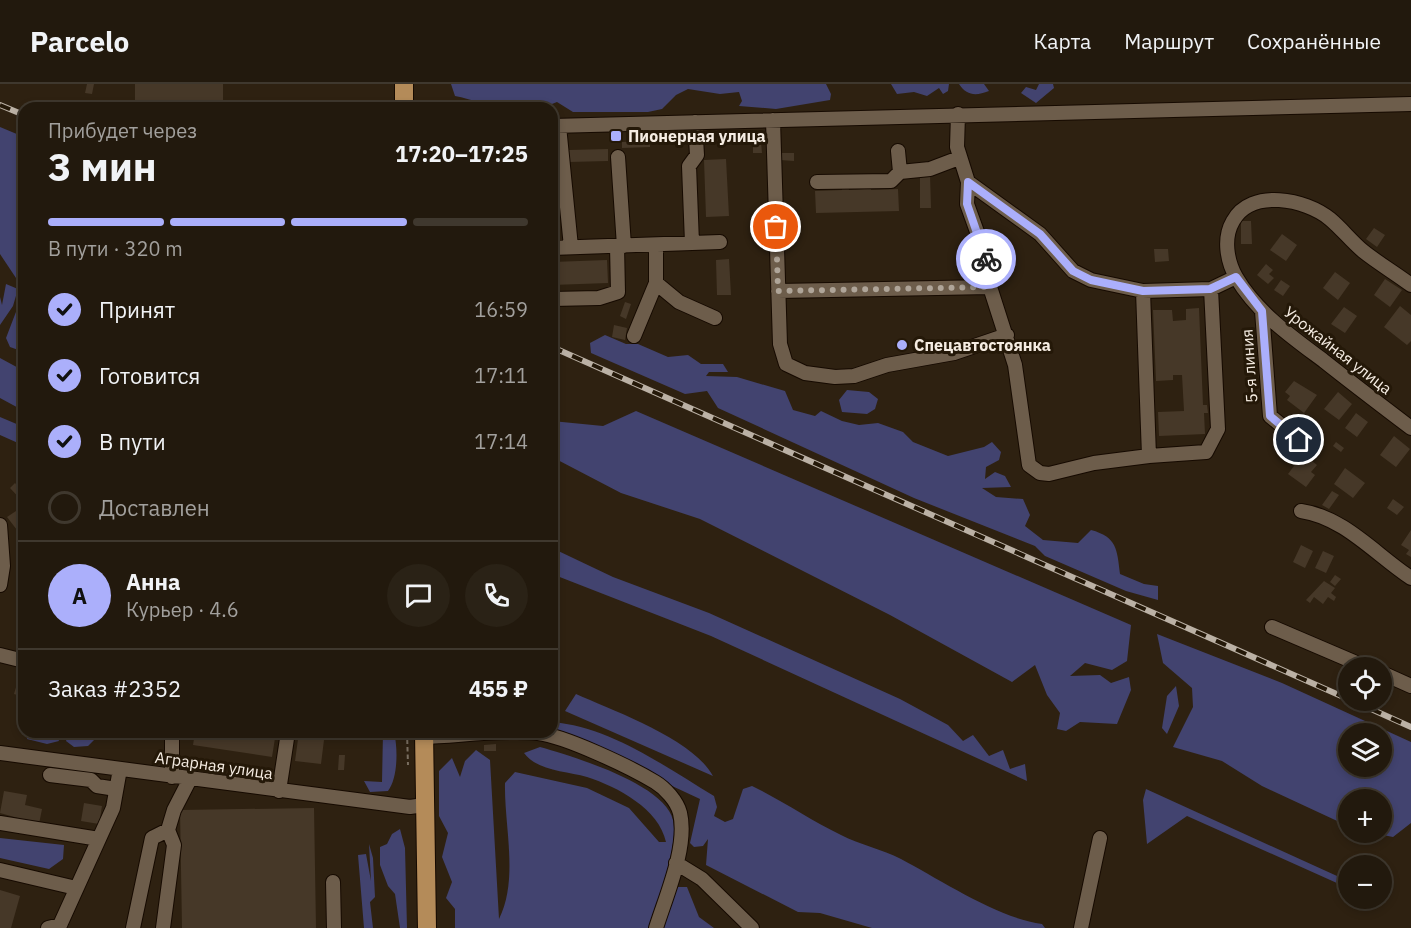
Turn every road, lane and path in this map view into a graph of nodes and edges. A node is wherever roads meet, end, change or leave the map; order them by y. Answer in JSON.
{"nodes":[{"id":1,"x":404,"y":84,"type":"edge"},
{"id":2,"x":405,"y":102,"type":"edge"},
{"id":3,"x":1411,"y":104,"type":"edge"},
{"id":4,"x":958,"y":114,"type":"junction"},
{"id":5,"x":773,"y":120,"type":"junction"},
{"id":6,"x":696,"y":122,"type":"junction"},
{"id":7,"x":558,"y":126,"type":"edge"},
{"id":8,"x":558,"y":149,"type":"edge"},
{"id":9,"x":898,"y":151,"type":"dead end"},
{"id":10,"x":618,"y":157,"type":"dead end"},
{"id":11,"x":959,"y":158,"type":"junction"},
{"id":12,"x":900,"y":172,"type":"junction"},
{"id":13,"x":968,"y":182,"type":"junction"},
{"id":14,"x":817,"y":183,"type":"dead end"},
{"id":15,"x":720,"y":242,"type":"dead end"},
{"id":16,"x":692,"y":243,"type":"junction"},
{"id":17,"x":656,"y":245,"type":"junction"},
{"id":18,"x":620,"y":246,"type":"junction"},
{"id":19,"x":558,"y":248,"type":"edge"},
{"id":20,"x":571,"y":248,"type":"junction"},
{"id":21,"x":1236,"y":277,"type":"junction"},
{"id":22,"x":656,"y":283,"type":"junction"},
{"id":23,"x":1411,"y":285,"type":"edge"},
{"id":24,"x":990,"y":287,"type":"junction"},
{"id":25,"x":1210,"y":289,"type":"junction"},
{"id":26,"x":778,"y":291,"type":"junction"},
{"id":27,"x":1143,"y":291,"type":"junction"},
{"id":28,"x":558,"y":299,"type":"edge"},
{"id":29,"x":1262,"y":311,"type":"junction"},
{"id":30,"x":715,"y":318,"type":"dead end"},
{"id":31,"x":1007,"y":334,"type":"junction"},
{"id":32,"x":634,"y":336,"type":"dead end"},
{"id":33,"x":1411,"y":428,"type":"edge"},
{"id":34,"x":1299,"y":440,"type":"dead end"},
{"id":35,"x":1149,"y":456,"type":"junction"},
{"id":36,"x":1301,"y":511,"type":"dead end"},
{"id":37,"x":0,"y":525,"type":"edge"},
{"id":38,"x":1409,"y":577,"type":"edge"},
{"id":39,"x":0,"y":585,"type":"edge"},
{"id":40,"x":1272,"y":627,"type":"dead end"},
{"id":41,"x":0,"y":655,"type":"edge"},
{"id":42,"x":1342,"y":657,"type":"edge"},
{"id":43,"x":18,"y":660,"type":"edge"},
{"id":44,"x":1392,"y":677,"type":"edge"},
{"id":45,"x":1411,"y":686,"type":"edge"},
{"id":46,"x":558,"y":737,"type":"edge"},
{"id":47,"x":172,"y":738,"type":"edge"},
{"id":48,"x":287,"y":738,"type":"edge"},
{"id":49,"x":424,"y":738,"type":"edge"},
{"id":50,"x":0,"y":753,"type":"edge"},
{"id":51,"x":120,"y":769,"type":"junction"},
{"id":52,"x":50,"y":775,"type":"dead end"},
{"id":53,"x":172,"y":777,"type":"junction"},
{"id":54,"x":190,"y":779,"type":"junction"},
{"id":55,"x":116,"y":789,"type":"junction"},
{"id":56,"x":279,"y":791,"type":"junction"},
{"id":57,"x":424,"y":805,"type":"junction"},
{"id":58,"x":0,"y":823,"type":"edge"},
{"id":59,"x":168,"y":830,"type":"junction"},
{"id":60,"x":1101,"y":838,"type":"dead end"},
{"id":61,"x":99,"y":839,"type":"junction"},
{"id":62,"x":676,"y":864,"type":"junction"},
{"id":63,"x":0,"y":870,"type":"edge"},
{"id":64,"x":333,"y":882,"type":"dead end"},
{"id":65,"x":76,"y":888,"type":"junction"},
{"id":66,"x":48,"y":928,"type":"edge"},
{"id":67,"x":133,"y":928,"type":"edge"},
{"id":68,"x":163,"y":928,"type":"edge"},
{"id":69,"x":334,"y":928,"type":"edge"},
{"id":70,"x":427,"y":928,"type":"edge"},
{"id":71,"x":656,"y":928,"type":"edge"},
{"id":72,"x":752,"y":928,"type":"edge"},
{"id":73,"x":1081,"y":928,"type":"edge"}],
"edges":[{"from":1,"to":2,"type":"main road"},
{"from":3,"to":4,"type":"street"},
{"from":4,"to":5,"type":"street"},
{"from":4,"to":11,"type":"street"},
{"from":5,"to":6,"type":"street"},
{"from":5,"to":26,"type":"street"},
{"from":6,"to":7,"type":"street"},
{"from":6,"to":16,"type":"street"},
{"from":8,"to":20,"type":"street"},
{"from":9,"to":12,"type":"street"},
{"from":10,"to":18,"type":"street"},
{"from":11,"to":12,"type":"street"},
{"from":11,"to":13,"type":"street"},
{"from":12,"to":14,"type":"street"},
{"from":13,"to":24,"type":"street"},
{"from":13,"to":27,"type":"street"},
{"from":15,"to":16,"type":"street"},
{"from":16,"to":17,"type":"street"},
{"from":17,"to":18,"type":"street"},
{"from":17,"to":22,"type":"street"},
{"from":18,"to":20,"type":"street"},
{"from":18,"to":28,"type":"street"},
{"from":19,"to":20,"type":"street"},
{"from":21,"to":23,"type":"street","name":"Урожайная улица"},
{"from":21,"to":25,"type":"street"},
{"from":21,"to":29,"type":"street","name":"Урожайная улица"},
{"from":22,"to":30,"type":"street"},
{"from":22,"to":32,"type":"street"},
{"from":24,"to":26,"type":"street"},
{"from":24,"to":31,"type":"street"},
{"from":25,"to":27,"type":"street"},
{"from":25,"to":35,"type":"street"},
{"from":26,"to":31,"type":"street"},
{"from":27,"to":35,"type":"street"},
{"from":29,"to":33,"type":"street","name":"Урожайная улица"},
{"from":29,"to":34,"type":"street","name":"5-я линия"},
{"from":31,"to":35,"type":"street"},
{"from":36,"to":38,"type":"street"},
{"from":37,"to":39,"type":"street"},
{"from":40,"to":42,"type":"street"},
{"from":41,"to":43,"type":"street"},
{"from":44,"to":45,"type":"street"},
{"from":46,"to":62,"type":"street"},
{"from":47,"to":53,"type":"street"},
{"from":48,"to":56,"type":"street"},
{"from":49,"to":57,"type":"main road"},
{"from":50,"to":51,"type":"street","name":"Аграрная улица"},
{"from":51,"to":53,"type":"street","name":"Аграрная улица"},
{"from":51,"to":55,"type":"street"},
{"from":52,"to":55,"type":"street"},
{"from":53,"to":54,"type":"street","name":"Аграрная улица"},
{"from":54,"to":56,"type":"street","name":"Аграрная улица"},
{"from":54,"to":59,"type":"street"},
{"from":55,"to":61,"type":"street"},
{"from":56,"to":57,"type":"street","name":"Аграрная улица"},
{"from":57,"to":70,"type":"main road"},
{"from":58,"to":61,"type":"street"},
{"from":59,"to":67,"type":"street"},
{"from":59,"to":68,"type":"street"},
{"from":60,"to":73,"type":"street"},
{"from":61,"to":65,"type":"street"},
{"from":62,"to":71,"type":"street"},
{"from":62,"to":72,"type":"street"},
{"from":63,"to":65,"type":"street"},
{"from":64,"to":69,"type":"street"},
{"from":65,"to":66,"type":"street"}]}
